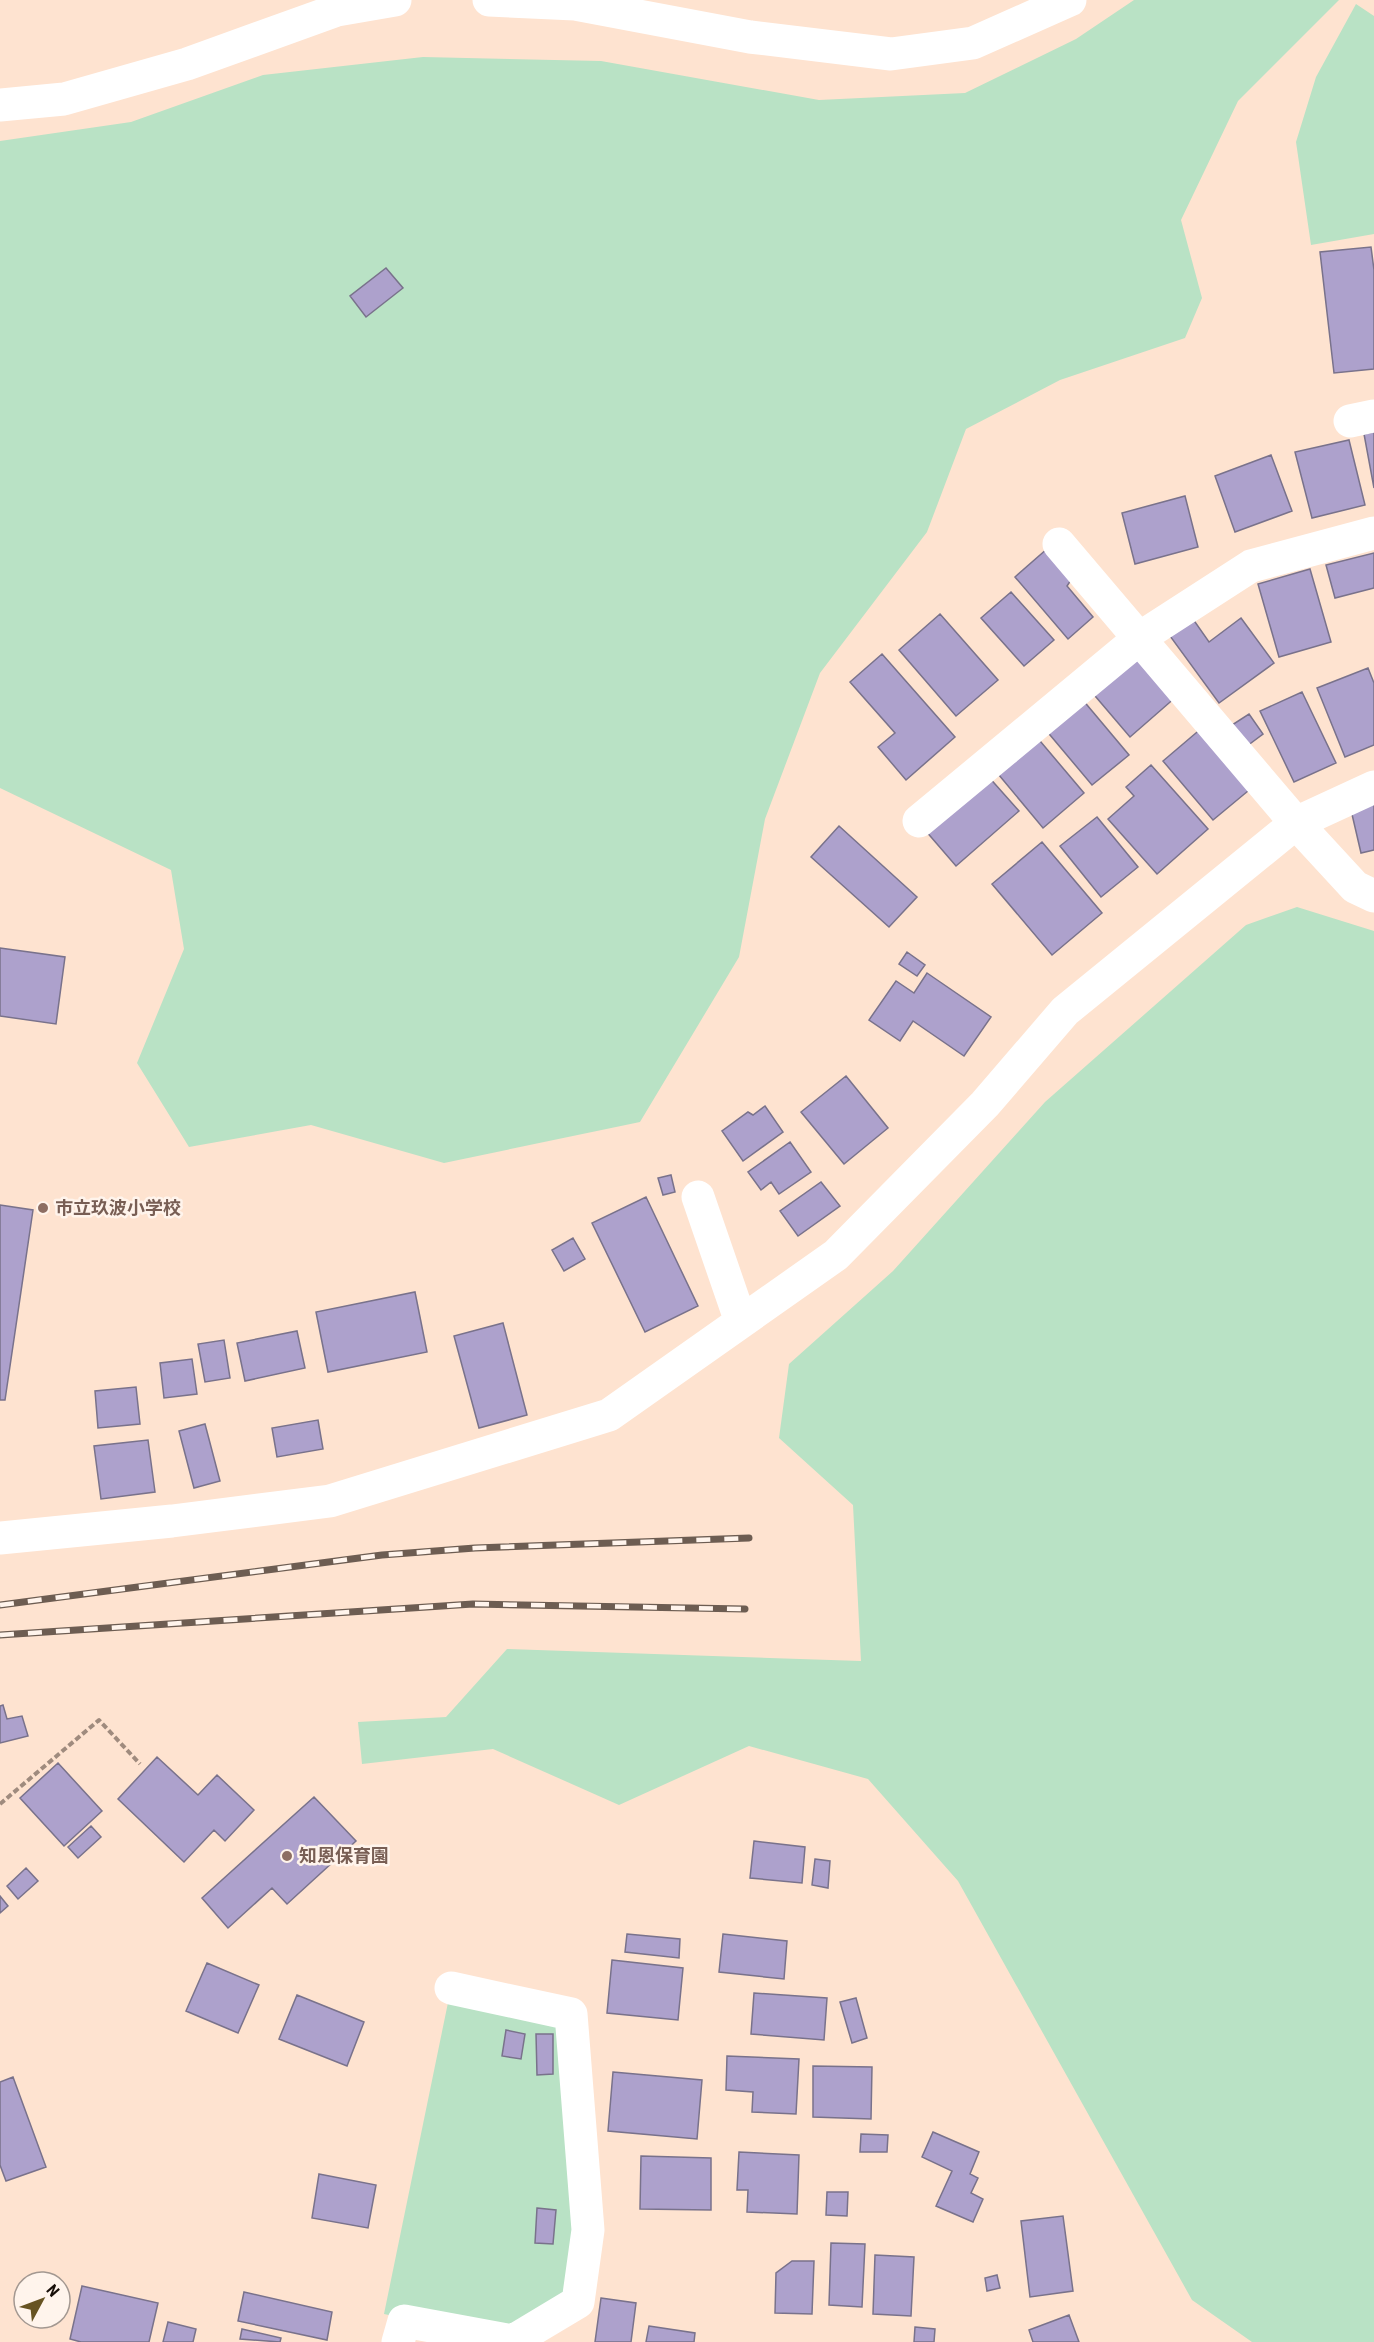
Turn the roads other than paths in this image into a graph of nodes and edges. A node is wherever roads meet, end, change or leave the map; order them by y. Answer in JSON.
{"nodes":[{"id":1,"x":395,"y":0,"type":"edge"},
{"id":2,"x":489,"y":0,"type":"edge"},
{"id":3,"x":1070,"y":0,"type":"edge"},
{"id":4,"x":0,"y":105,"type":"edge"},
{"id":5,"x":1374,"y":533,"type":"edge"},
{"id":6,"x":1059,"y":544,"type":"dead end"},
{"id":7,"x":1141,"y":637,"type":"junction"},
{"id":8,"x":1374,"y":787,"type":"edge"},
{"id":9,"x":920,"y":821,"type":"dead end"},
{"id":10,"x":1296,"y":823,"type":"junction"},
{"id":11,"x":1368,"y":888,"type":"edge"},
{"id":12,"x":698,"y":1197,"type":"dead end"},
{"id":13,"x":741,"y":1322,"type":"junction"},
{"id":14,"x":0,"y":1538,"type":"edge"},
{"id":15,"x":451,"y":1988,"type":"dead end"},
{"id":16,"x":398,"y":2342,"type":"edge"}],
"edges":[{"from":1,"to":4,"type":"street"},
{"from":2,"to":3,"type":"street"},
{"from":5,"to":7,"type":"street"},
{"from":6,"to":7,"type":"street"},
{"from":7,"to":9,"type":"street"},
{"from":7,"to":10,"type":"street"},
{"from":8,"to":10,"type":"street"},
{"from":10,"to":11,"type":"street"},
{"from":10,"to":13,"type":"street"},
{"from":12,"to":13,"type":"street"},
{"from":13,"to":14,"type":"street"},
{"from":15,"to":16,"type":"street"}]}
